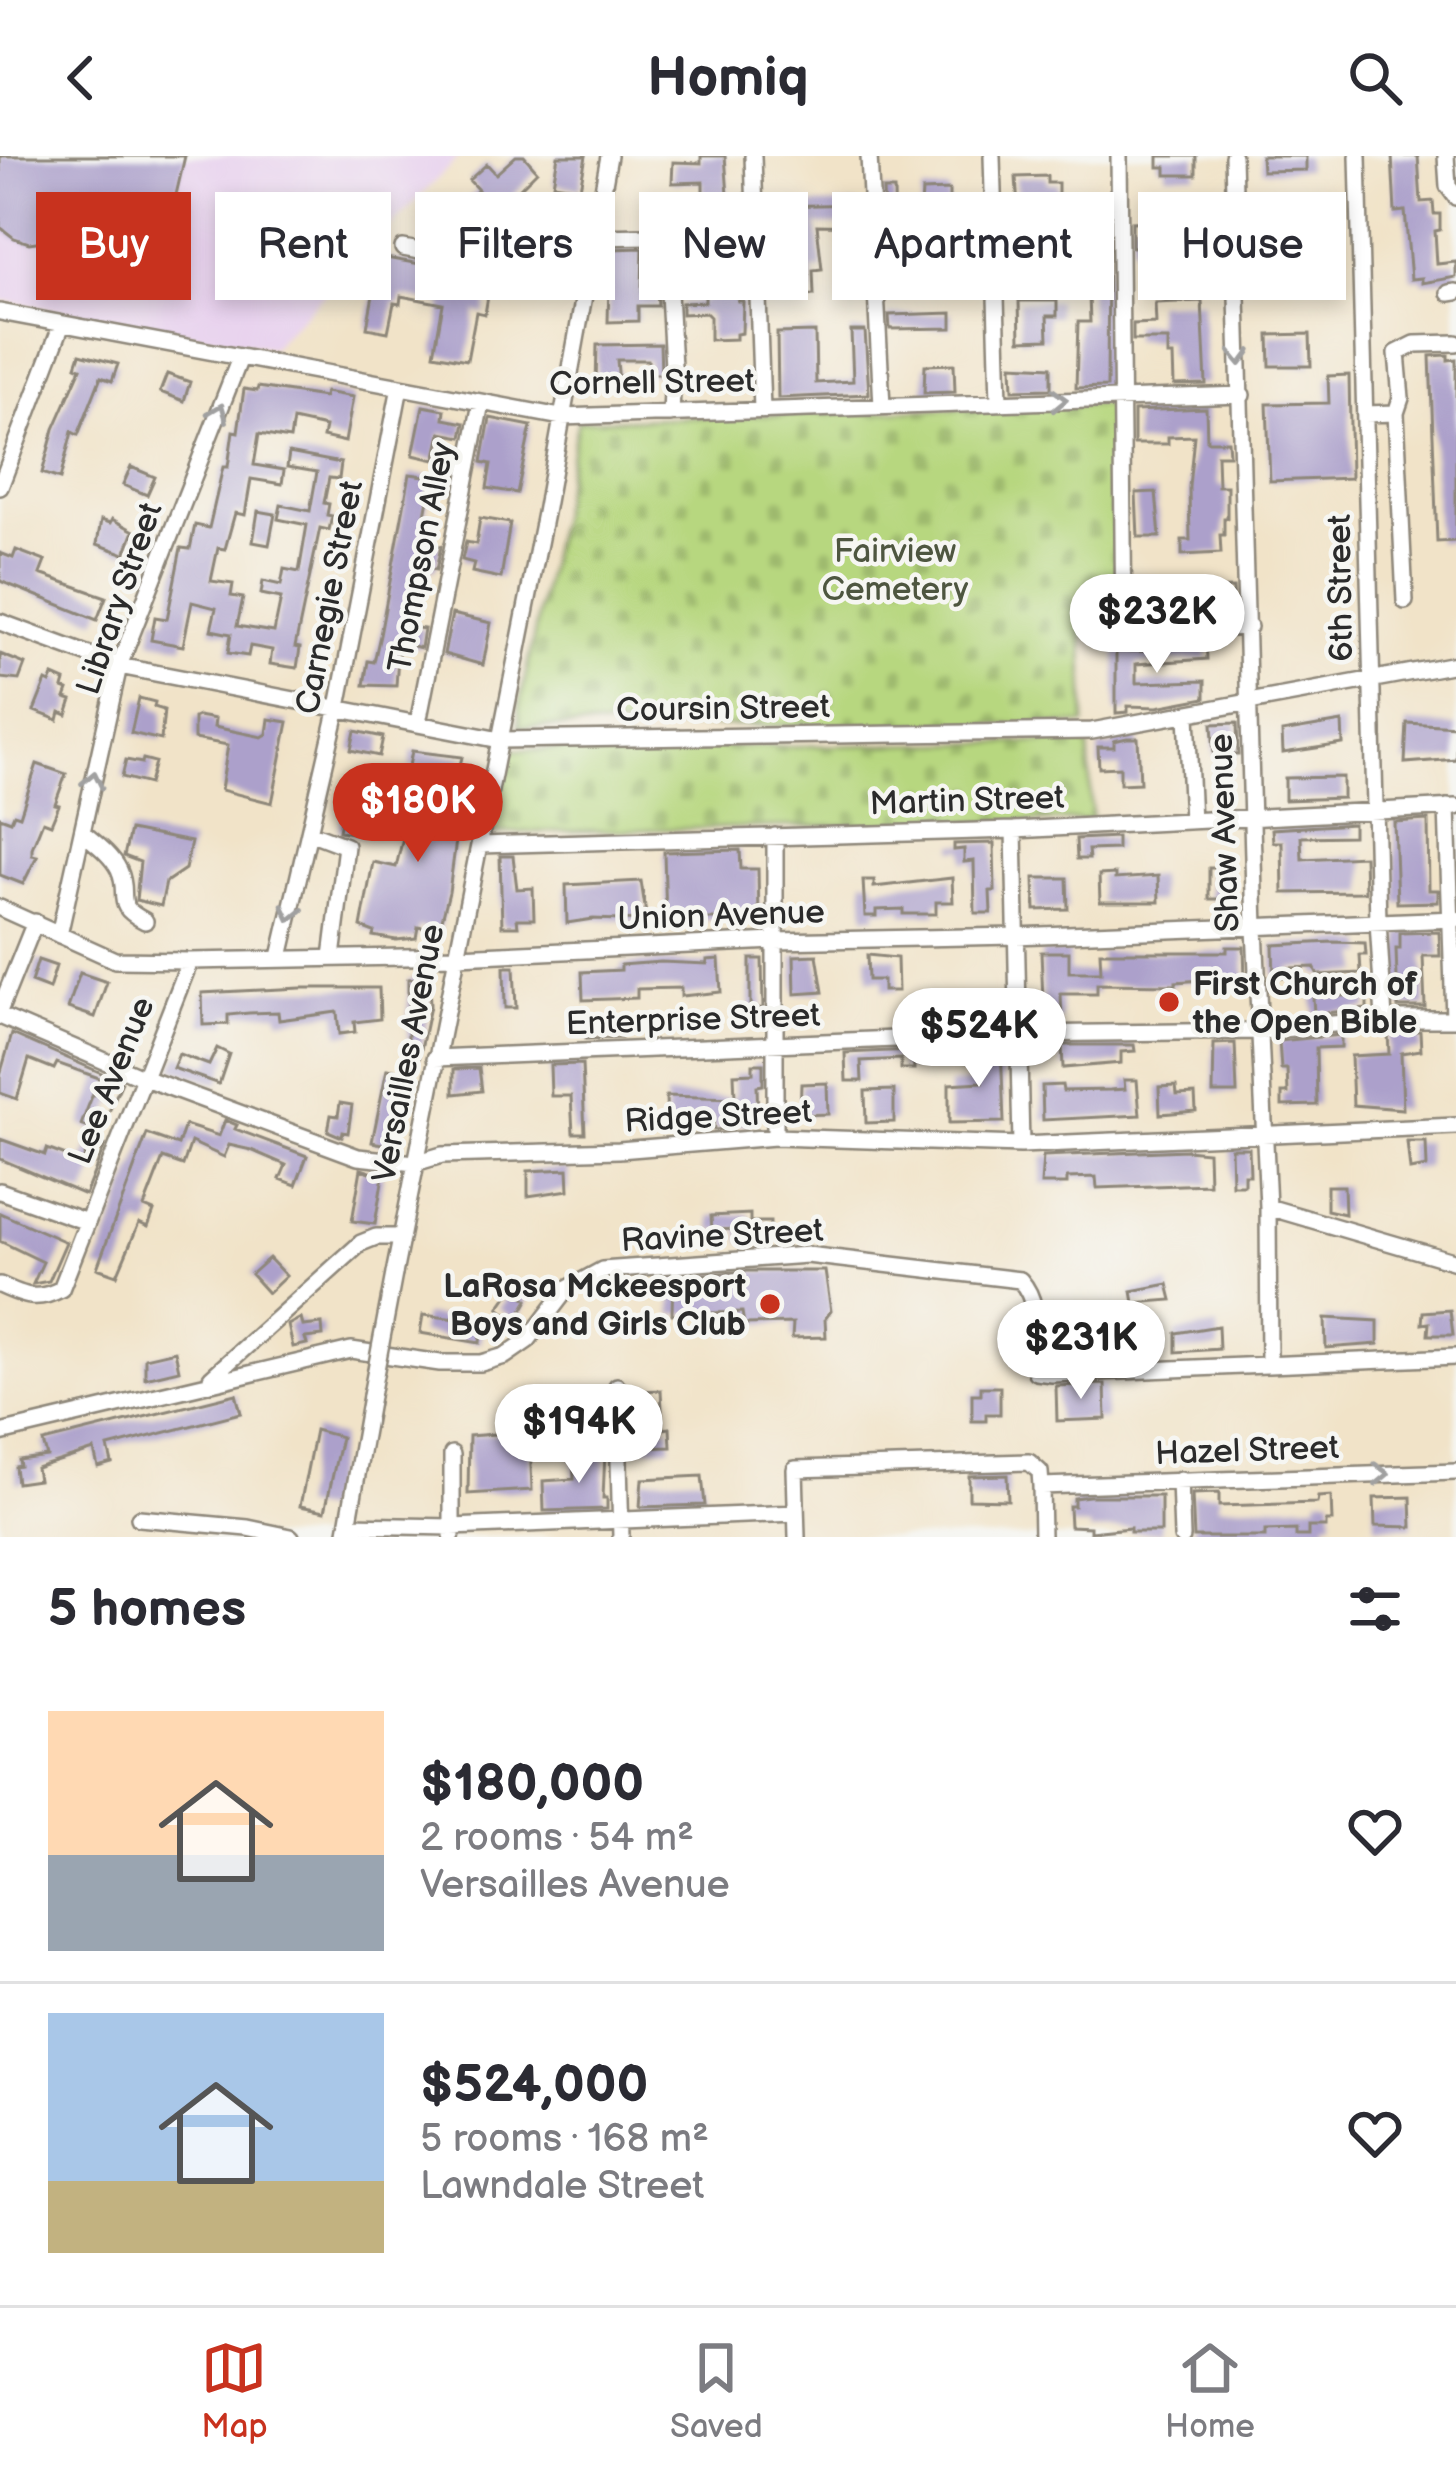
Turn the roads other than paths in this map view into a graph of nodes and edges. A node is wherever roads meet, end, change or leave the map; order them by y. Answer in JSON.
{"nodes":[{"id":1,"x":609,"y":156,"type":"edge"},
{"id":2,"x":753,"y":156,"type":"edge"},
{"id":3,"x":869,"y":156,"type":"edge"},
{"id":4,"x":992,"y":156,"type":"edge"},
{"id":5,"x":1119,"y":156,"type":"edge"},
{"id":6,"x":1232,"y":156,"type":"edge"},
{"id":7,"x":1358,"y":156,"type":"edge"},
{"id":8,"x":1447,"y":156,"type":"edge"},
{"id":9,"x":602,"y":192,"type":"edge"},
{"id":10,"x":754,"y":192,"type":"edge"},
{"id":11,"x":1456,"y":197,"type":"edge"},
{"id":12,"x":403,"y":248,"type":"dead end"},
{"id":13,"x":415,"y":250,"type":"edge"},
{"id":14,"x":583,"y":300,"type":"edge"},
{"id":15,"x":669,"y":300,"type":"edge"},
{"id":16,"x":758,"y":300,"type":"edge"},
{"id":17,"x":0,"y":312,"type":"edge"},
{"id":18,"x":62,"y":324,"type":"junction"},
{"id":19,"x":1456,"y":343,"type":"edge"},
{"id":20,"x":240,"y":358,"type":"junction"},
{"id":21,"x":400,"y":387,"type":"junction"},
{"id":22,"x":1241,"y":395,"type":"junction"},
{"id":23,"x":1119,"y":398,"type":"junction"},
{"id":24,"x":999,"y":402,"type":"junction"},
{"id":25,"x":481,"y":403,"type":"junction"},
{"id":26,"x":882,"y":406,"type":"junction"},
{"id":27,"x":762,"y":410,"type":"junction"},
{"id":28,"x":670,"y":413,"type":"junction"},
{"id":29,"x":1396,"y":413,"type":"junction"},
{"id":30,"x":1364,"y":414,"type":"junction"},
{"id":31,"x":561,"y":417,"type":"junction"},
{"id":32,"x":0,"y":487,"type":"edge"},
{"id":33,"x":1405,"y":601,"type":"dead end"},
{"id":34,"x":0,"y":622,"type":"edge"},
{"id":35,"x":1249,"y":627,"type":"junction"},
{"id":36,"x":1456,"y":664,"type":"edge"},
{"id":37,"x":118,"y":666,"type":"junction"},
{"id":38,"x":1371,"y":680,"type":"junction"},
{"id":39,"x":1249,"y":705,"type":"junction"},
{"id":40,"x":338,"y":707,"type":"junction"},
{"id":41,"x":1187,"y":715,"type":"junction"},
{"id":42,"x":418,"y":723,"type":"junction"},
{"id":43,"x":500,"y":740,"type":"junction"},
{"id":44,"x":1452,"y":807,"type":"edge"},
{"id":45,"x":1376,"y":808,"type":"junction"},
{"id":46,"x":1252,"y":820,"type":"junction"},
{"id":47,"x":1192,"y":821,"type":"junction"},
{"id":48,"x":1014,"y":830,"type":"junction"},
{"id":49,"x":82,"y":832,"type":"junction"},
{"id":50,"x":309,"y":832,"type":"junction"},
{"id":51,"x":775,"y":836,"type":"junction"},
{"id":52,"x":479,"y":845,"type":"junction"},
{"id":53,"x":0,"y":908,"type":"edge"},
{"id":54,"x":1453,"y":919,"type":"edge"},
{"id":55,"x":145,"y":921,"type":"dead end"},
{"id":56,"x":1378,"y":921,"type":"junction"},
{"id":57,"x":35,"y":922,"type":"junction"},
{"id":58,"x":1255,"y":928,"type":"junction"},
{"id":59,"x":59,"y":935,"type":"junction"},
{"id":60,"x":1015,"y":936,"type":"junction"},
{"id":61,"x":775,"y":941,"type":"junction"},
{"id":62,"x":458,"y":956,"type":"junction"},
{"id":63,"x":280,"y":957,"type":"junction"},
{"id":64,"x":332,"y":957,"type":"junction"},
{"id":65,"x":190,"y":961,"type":"junction"},
{"id":66,"x":0,"y":1013,"type":"edge"},
{"id":67,"x":1384,"y":1019,"type":"junction"},
{"id":68,"x":1455,"y":1019,"type":"edge"},
{"id":69,"x":1262,"y":1030,"type":"junction"},
{"id":70,"x":1018,"y":1034,"type":"junction"},
{"id":71,"x":775,"y":1046,"type":"junction"},
{"id":72,"x":435,"y":1058,"type":"junction"},
{"id":73,"x":142,"y":1077,"type":"junction"},
{"id":74,"x":1456,"y":1126,"type":"edge"},
{"id":75,"x":1266,"y":1131,"type":"junction"},
{"id":76,"x":776,"y":1136,"type":"junction"},
{"id":77,"x":1022,"y":1144,"type":"junction"},
{"id":78,"x":415,"y":1163,"type":"junction"},
{"id":79,"x":0,"y":1191,"type":"edge"},
{"id":80,"x":1268,"y":1207,"type":"junction"},
{"id":81,"x":87,"y":1222,"type":"junction"},
{"id":82,"x":401,"y":1237,"type":"junction"},
{"id":83,"x":1456,"y":1262,"type":"edge"},
{"id":84,"x":0,"y":1285,"type":"edge"},
{"id":85,"x":1456,"y":1357,"type":"edge"},
{"id":86,"x":1269,"y":1365,"type":"junction"},
{"id":87,"x":208,"y":1381,"type":"junction"},
{"id":88,"x":616,"y":1386,"type":"dead end"},
{"id":89,"x":0,"y":1432,"type":"edge"},
{"id":90,"x":452,"y":1454,"type":"dead end"},
{"id":91,"x":1456,"y":1472,"type":"edge"},
{"id":92,"x":1180,"y":1480,"type":"junction"},
{"id":93,"x":1041,"y":1486,"type":"junction"},
{"id":94,"x":796,"y":1513,"type":"junction"},
{"id":95,"x":139,"y":1518,"type":"dead end"},
{"id":96,"x":621,"y":1528,"type":"edge"},
{"id":97,"x":347,"y":1531,"type":"edge"},
{"id":98,"x":452,"y":1532,"type":"edge"},
{"id":99,"x":247,"y":1533,"type":"edge"},
{"id":100,"x":291,"y":1537,"type":"edge"},
{"id":101,"x":796,"y":1537,"type":"edge"},
{"id":102,"x":1042,"y":1537,"type":"edge"},
{"id":103,"x":1182,"y":1537,"type":"edge"}],
"edges":[{"from":1,"to":9,"type":"street","name":"Versailles Avenue"},
{"from":2,"to":10,"type":"street"},
{"from":3,"to":26,"type":"street"},
{"from":4,"to":24,"type":"street"},
{"from":5,"to":23,"type":"street"},
{"from":6,"to":22,"type":"street","name":"Shaw Avenue","one_way":true},
{"from":7,"to":30,"type":"street","name":"6th Street"},
{"from":8,"to":11,"type":"street"},
{"from":12,"to":13,"type":"street"},
{"from":14,"to":31,"type":"street","name":"Versailles Avenue"},
{"from":15,"to":28,"type":"street"},
{"from":16,"to":27,"type":"street"},
{"from":17,"to":18,"type":"street","name":"Cornell Street"},
{"from":18,"to":20,"type":"street","name":"Cornell Street"},
{"from":18,"to":32,"type":"street"},
{"from":19,"to":29,"type":"street"},
{"from":20,"to":21,"type":"street","name":"Cornell Street"},
{"from":37,"to":20,"type":"street","name":"Library Street","one_way":true},
{"from":21,"to":25,"type":"street","name":"Cornell Street"},
{"from":21,"to":40,"type":"street","name":"Carnegie Street"},
{"from":22,"to":23,"type":"street","name":"Cornell Street"},
{"from":22,"to":35,"type":"street","name":"Shaw Avenue"},
{"from":24,"to":23,"type":"street","name":"Cornell Street","one_way":true},
{"from":23,"to":35,"type":"street"},
{"from":24,"to":26,"type":"street","name":"Cornell Street"},
{"from":25,"to":31,"type":"street","name":"Cornell Street"},
{"from":25,"to":42,"type":"street","name":"Thompson Alley"},
{"from":26,"to":27,"type":"street","name":"Cornell Street"},
{"from":27,"to":28,"type":"street","name":"Cornell Street"},
{"from":28,"to":31,"type":"street","name":"Cornell Street"},
{"from":29,"to":30,"type":"street"},
{"from":29,"to":33,"type":"street"},
{"from":30,"to":38,"type":"street","name":"6th Street"},
{"from":31,"to":43,"type":"street","name":"Versailles Avenue"},
{"from":34,"to":37,"type":"street","name":"Coursin Street"},
{"from":35,"to":39,"type":"street","name":"Shaw Avenue"},
{"from":36,"to":38,"type":"street","name":"Coursin Street"},
{"from":37,"to":40,"type":"street","name":"Coursin Street"},
{"from":49,"to":37,"type":"street","name":"Library Street","one_way":true},
{"from":38,"to":39,"type":"street","name":"Coursin Street"},
{"from":38,"to":45,"type":"street","name":"6th Street"},
{"from":39,"to":41,"type":"street","name":"Coursin Street"},
{"from":39,"to":46,"type":"street","name":"Shaw Avenue"},
{"from":40,"to":42,"type":"street","name":"Coursin Street"},
{"from":40,"to":50,"type":"street","name":"Carnegie Street"},
{"from":41,"to":43,"type":"street","name":"Coursin Street"},
{"from":41,"to":47,"type":"street"},
{"from":42,"to":43,"type":"street","name":"Coursin Street"},
{"from":43,"to":52,"type":"street","name":"Versailles Avenue"},
{"from":44,"to":45,"type":"street","name":"Martin Street"},
{"from":44,"to":54,"type":"street"},
{"from":45,"to":46,"type":"street","name":"Martin Street"},
{"from":45,"to":56,"type":"street","name":"6th Street"},
{"from":46,"to":47,"type":"street","name":"Martin Street"},
{"from":46,"to":58,"type":"street","name":"Shaw Avenue"},
{"from":47,"to":48,"type":"street","name":"Martin Street"},
{"from":48,"to":51,"type":"street","name":"Martin Street"},
{"from":48,"to":60,"type":"street"},
{"from":49,"to":55,"type":"street"},
{"from":49,"to":59,"type":"street","name":"Library Street"},
{"from":50,"to":63,"type":"street","name":"Carnegie Street","one_way":true},
{"from":50,"to":64,"type":"street"},
{"from":51,"to":52,"type":"street","name":"Martin Street"},
{"from":51,"to":61,"type":"street"},
{"from":52,"to":62,"type":"street","name":"Versailles Avenue"},
{"from":53,"to":57,"type":"street","name":"Union Avenue"},
{"from":54,"to":56,"type":"street","name":"Union Avenue"},
{"from":54,"to":68,"type":"street"},
{"from":56,"to":58,"type":"street","name":"Union Avenue"},
{"from":56,"to":67,"type":"street","name":"6th Street"},
{"from":57,"to":59,"type":"street","name":"Union Avenue"},
{"from":57,"to":66,"type":"street"},
{"from":58,"to":60,"type":"street","name":"Union Avenue"},
{"from":58,"to":69,"type":"street","name":"Shaw Avenue"},
{"from":59,"to":65,"type":"street","name":"Union Avenue"},
{"from":60,"to":61,"type":"street","name":"Union Avenue"},
{"from":60,"to":70,"type":"street"},
{"from":61,"to":62,"type":"street","name":"Union Avenue"},
{"from":61,"to":71,"type":"street"},
{"from":62,"to":64,"type":"street","name":"Union Avenue"},
{"from":62,"to":72,"type":"street","name":"Versailles Avenue"},
{"from":63,"to":64,"type":"street","name":"Union Avenue"},
{"from":63,"to":65,"type":"street","name":"Union Avenue"},
{"from":65,"to":73,"type":"street","name":"Lee Avenue"},
{"from":66,"to":73,"type":"street","name":"Ridge Street"},
{"from":67,"to":68,"type":"street","name":"Enterprise Street"},
{"from":67,"to":69,"type":"street","name":"Enterprise Street"},
{"from":69,"to":70,"type":"street","name":"Enterprise Street"},
{"from":69,"to":75,"type":"street","name":"Shaw Avenue"},
{"from":70,"to":71,"type":"street","name":"Enterprise Street"},
{"from":70,"to":77,"type":"street"},
{"from":71,"to":72,"type":"street","name":"Enterprise Street"},
{"from":71,"to":76,"type":"street"},
{"from":72,"to":78,"type":"street","name":"Versailles Avenue"},
{"from":73,"to":78,"type":"street","name":"Ridge Street"},
{"from":73,"to":81,"type":"street","name":"Lee Avenue"},
{"from":74,"to":75,"type":"street","name":"Ridge Street"},
{"from":75,"to":77,"type":"street","name":"Ridge Street"},
{"from":75,"to":80,"type":"street","name":"Shaw Avenue"},
{"from":76,"to":77,"type":"street","name":"Ridge Street"},
{"from":76,"to":78,"type":"street","name":"Ridge Street"},
{"from":78,"to":82,"type":"street","name":"Versailles Avenue"},
{"from":79,"to":81,"type":"street"},
{"from":80,"to":83,"type":"street"},
{"from":80,"to":86,"type":"street","name":"Shaw Avenue"},
{"from":81,"to":84,"type":"street"},
{"from":82,"to":87,"type":"street"},
{"from":82,"to":97,"type":"street","name":"Versailles Avenue","bridge":true},
{"from":85,"to":86,"type":"street"},
{"from":86,"to":87,"type":"street","name":"Ravine Street"},
{"from":87,"to":89,"type":"street","name":"Ravine Street"},
{"from":88,"to":96,"type":"street"},
{"from":90,"to":98,"type":"street"},
{"from":92,"to":91,"type":"street","name":"Hazel Street","one_way":true},
{"from":92,"to":93,"type":"street","name":"Hazel Street"},
{"from":92,"to":103,"type":"street"},
{"from":93,"to":94,"type":"street"},
{"from":93,"to":102,"type":"street"},
{"from":94,"to":96,"type":"street"},
{"from":94,"to":101,"type":"street"},
{"from":95,"to":99,"type":"street"},
{"from":96,"to":98,"type":"street"},
{"from":97,"to":98,"type":"street"},
{"from":99,"to":100,"type":"street"}]}
